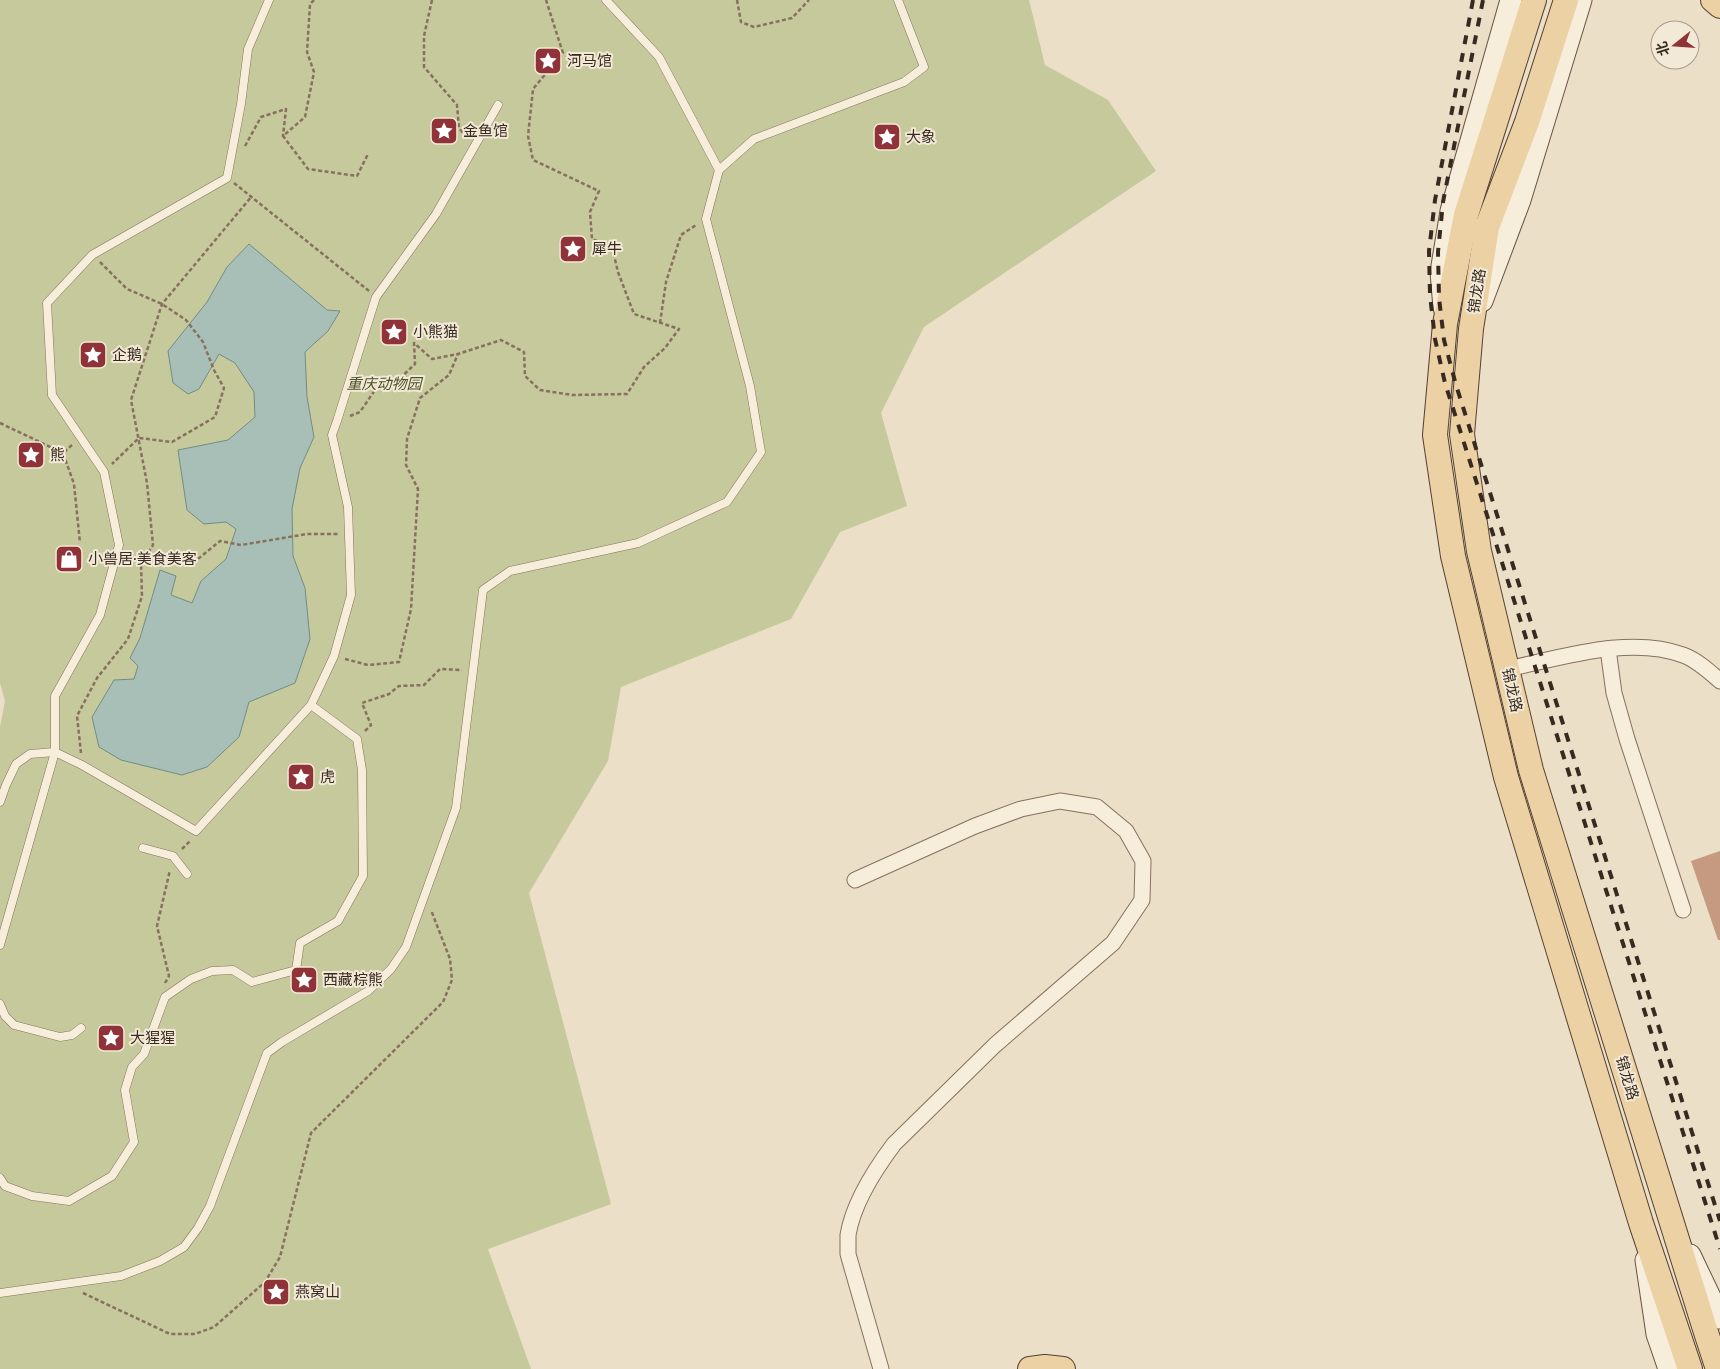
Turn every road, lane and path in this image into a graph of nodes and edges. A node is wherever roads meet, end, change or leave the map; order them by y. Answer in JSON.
{"nodes":[{"id":1,"x":269,"y":0,"type":"edge"},
{"id":2,"x":314,"y":0,"type":"edge"},
{"id":3,"x":432,"y":0,"type":"edge"},
{"id":4,"x":546,"y":0,"type":"edge"},
{"id":5,"x":606,"y":0,"type":"edge"},
{"id":6,"x":736,"y":0,"type":"edge"},
{"id":7,"x":809,"y":0,"type":"edge"},
{"id":8,"x":898,"y":0,"type":"edge"},
{"id":9,"x":1511,"y":0,"type":"edge"},
{"id":10,"x":1534,"y":0,"type":"edge"},
{"id":11,"x":1566,"y":0,"type":"edge"},
{"id":12,"x":1581,"y":0,"type":"edge"},
{"id":13,"x":1713,"y":0,"type":"edge"},
{"id":14,"x":1720,"y":6,"type":"edge"},
{"id":15,"x":498,"y":105,"type":"dead end"},
{"id":16,"x":283,"y":136,"type":"junction"},
{"id":17,"x":474,"y":147,"type":"junction"},
{"id":18,"x":242,"y":152,"type":"dead end"},
{"id":19,"x":368,"y":154,"type":"dead end"},
{"id":20,"x":719,"y":170,"type":"junction"},
{"id":21,"x":228,"y":178,"type":"junction"},
{"id":22,"x":252,"y":196,"type":"junction"},
{"id":23,"x":706,"y":219,"type":"junction"},
{"id":24,"x":92,"y":255,"type":"junction"},
{"id":25,"x":376,"y":297,"type":"junction"},
{"id":26,"x":162,"y":304,"type":"junction"},
{"id":27,"x":660,"y":323,"type":"junction"},
{"id":28,"x":1445,"y":324,"type":"junction"},
{"id":29,"x":1471,"y":329,"type":"junction"},
{"id":30,"x":458,"y":354,"type":"junction"},
{"id":31,"x":337,"y":421,"type":"junction"},
{"id":32,"x":0,"y":422,"type":"edge"},
{"id":33,"x":81,"y":438,"type":"junction"},
{"id":34,"x":139,"y":438,"type":"junction"},
{"id":35,"x":63,"y":453,"type":"junction"},
{"id":36,"x":104,"y":472,"type":"junction"},
{"id":37,"x":349,"y":534,"type":"junction"},
{"id":38,"x":80,"y":543,"type":"dead end"},
{"id":39,"x":119,"y":545,"type":"junction"},
{"id":40,"x":142,"y":564,"type":"junction"},
{"id":41,"x":1608,"y":648,"type":"junction"},
{"id":42,"x":334,"y":656,"type":"junction"},
{"id":43,"x":1507,"y":669,"type":"junction"},
{"id":44,"x":473,"y":670,"type":"junction"},
{"id":45,"x":1720,"y":682,"type":"edge"},
{"id":46,"x":311,"y":705,"type":"junction"},
{"id":47,"x":357,"y":738,"type":"junction"},
{"id":48,"x":55,"y":752,"type":"junction"},
{"id":49,"x":82,"y":765,"type":"junction"},
{"id":50,"x":0,"y":802,"type":"edge"},
{"id":51,"x":196,"y":831,"type":"junction"},
{"id":52,"x":143,"y":848,"type":"dead end"},
{"id":53,"x":173,"y":856,"type":"junction"},
{"id":54,"x":187,"y":874,"type":"dead end"},
{"id":55,"x":855,"y":880,"type":"dead end"},
{"id":56,"x":425,"y":894,"type":"junction"},
{"id":57,"x":1683,"y":910,"type":"dead end"},
{"id":58,"x":0,"y":945,"type":"edge"},
{"id":59,"x":161,"y":991,"type":"dead end"},
{"id":60,"x":0,"y":1004,"type":"edge"},
{"id":61,"x":81,"y":1028,"type":"dead end"},
{"id":62,"x":0,"y":1178,"type":"edge"},
{"id":63,"x":1641,"y":1223,"type":"junction"},
{"id":64,"x":63,"y":1284,"type":"junction"},
{"id":65,"x":0,"y":1293,"type":"edge"},
{"id":66,"x":1712,"y":1322,"type":"edge"},
{"id":67,"x":880,"y":1369,"type":"edge"},
{"id":68,"x":1030,"y":1369,"type":"edge"},
{"id":69,"x":1063,"y":1369,"type":"edge"},
{"id":70,"x":1669,"y":1369,"type":"edge"},
{"id":71,"x":1690,"y":1369,"type":"edge"},
{"id":72,"x":1718,"y":1369,"type":"edge"}],
"edges":[{"from":1,"to":21,"type":"lane"},
{"from":2,"to":16,"type":"path"},
{"from":3,"to":17,"type":"path"},
{"from":4,"to":27,"type":"path"},
{"from":5,"to":20,"type":"lane"},
{"from":6,"to":7,"type":"path"},
{"from":8,"to":20,"type":"lane"},
{"from":9,"to":28,"type":"street"},
{"from":10,"to":28,"type":"main road","name":"锦龙路"},
{"from":11,"to":29,"type":"main road","name":"锦龙路"},
{"from":12,"to":29,"type":"street"},
{"from":13,"to":14,"type":"main road"},
{"from":15,"to":17,"type":"lane"},
{"from":16,"to":18,"type":"path"},
{"from":16,"to":19,"type":"path"},
{"from":17,"to":25,"type":"lane"},
{"from":20,"to":23,"type":"lane"},
{"from":21,"to":22,"type":"path"},
{"from":21,"to":24,"type":"lane"},
{"from":22,"to":25,"type":"path"},
{"from":22,"to":26,"type":"path"},
{"from":23,"to":27,"type":"path"},
{"from":23,"to":44,"type":"lane"},
{"from":24,"to":26,"type":"path"},
{"from":24,"to":33,"type":"lane"},
{"from":25,"to":31,"type":"lane"},
{"from":26,"to":34,"type":"path"},
{"from":26,"to":34,"type":"path"},
{"from":27,"to":30,"type":"path"},
{"from":28,"to":63,"type":"main road","name":"锦龙路"},
{"from":29,"to":43,"type":"main road","name":"锦龙路"},
{"from":30,"to":31,"type":"path"},
{"from":30,"to":42,"type":"path"},
{"from":31,"to":37,"type":"lane"},
{"from":32,"to":35,"type":"path"},
{"from":33,"to":35,"type":"path"},
{"from":33,"to":36,"type":"lane"},
{"from":34,"to":36,"type":"path"},
{"from":34,"to":40,"type":"path"},
{"from":35,"to":38,"type":"path"},
{"from":36,"to":39,"type":"lane"},
{"from":37,"to":40,"type":"path"},
{"from":37,"to":42,"type":"lane"},
{"from":39,"to":40,"type":"path"},
{"from":39,"to":48,"type":"lane"},
{"from":40,"to":49,"type":"path"},
{"from":41,"to":43,"type":"street"},
{"from":41,"to":45,"type":"street"},
{"from":41,"to":57,"type":"street"},
{"from":42,"to":46,"type":"lane"},
{"from":43,"to":66,"type":"main road","name":"锦龙路"},
{"from":44,"to":47,"type":"path"},
{"from":44,"to":56,"type":"lane"},
{"from":46,"to":47,"type":"lane"},
{"from":46,"to":51,"type":"lane"},
{"from":47,"to":62,"type":"lane"},
{"from":48,"to":49,"type":"lane"},
{"from":48,"to":50,"type":"lane"},
{"from":48,"to":58,"type":"lane"},
{"from":49,"to":51,"type":"lane"},
{"from":51,"to":53,"type":"path"},
{"from":52,"to":53,"type":"lane"},
{"from":53,"to":54,"type":"lane"},
{"from":53,"to":59,"type":"path"},
{"from":55,"to":67,"type":"street"},
{"from":56,"to":64,"type":"lane"},
{"from":56,"to":64,"type":"path"},
{"from":60,"to":61,"type":"lane"},
{"from":63,"to":70,"type":"street"},
{"from":63,"to":71,"type":"main road","name":"锦龙路"},
{"from":64,"to":65,"type":"lane"},
{"from":66,"to":72,"type":"main road","name":"锦龙路"},
{"from":68,"to":69,"type":"main road"}]}
